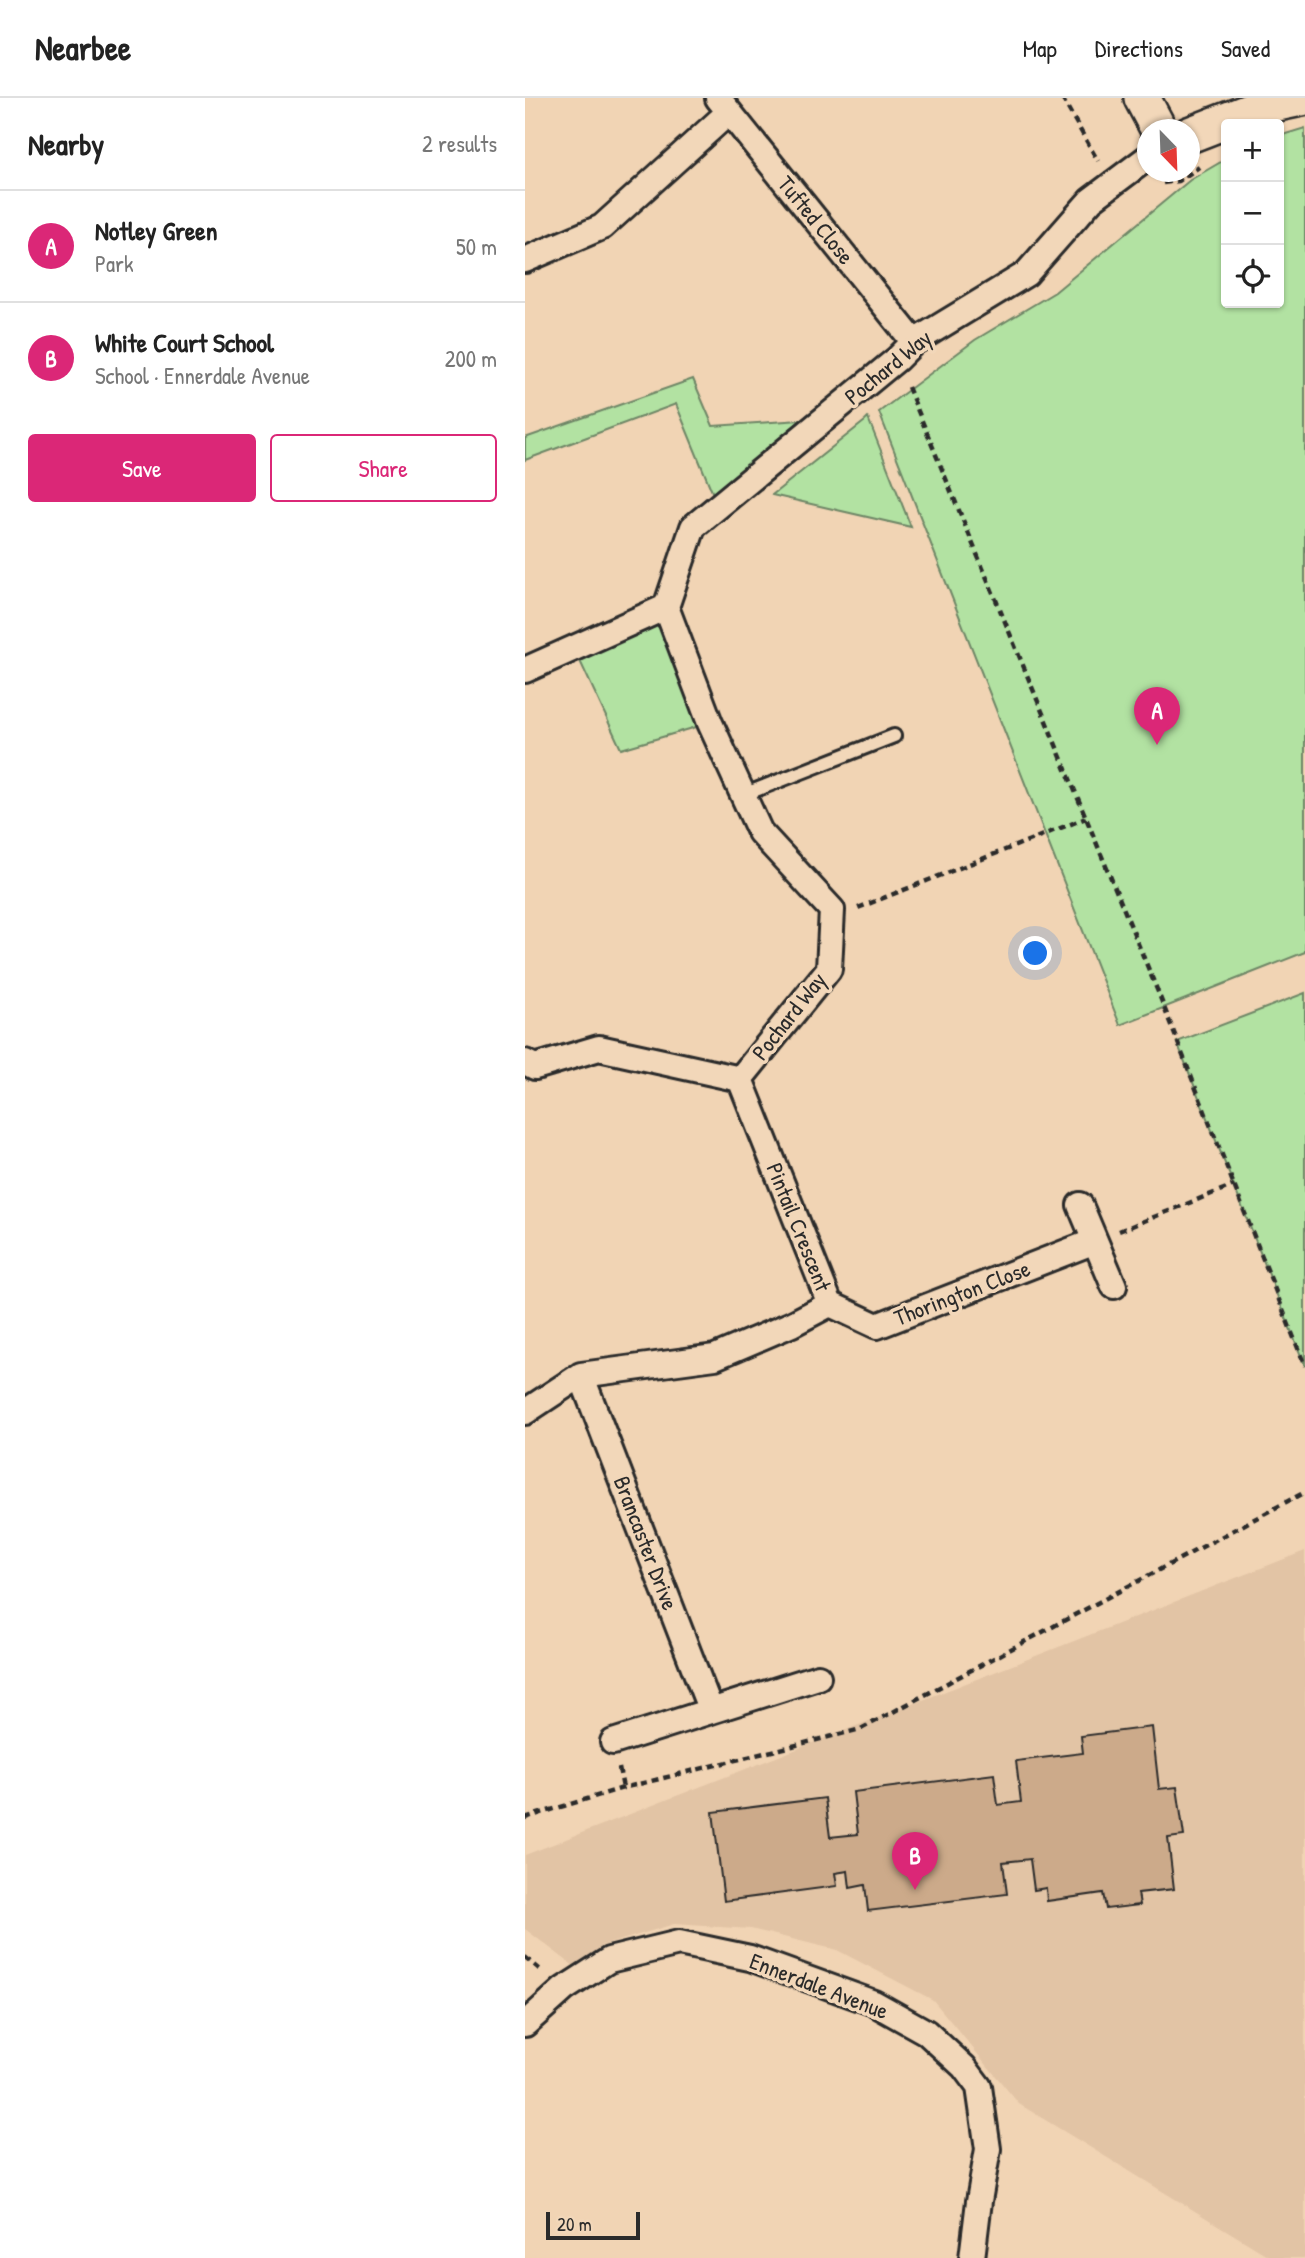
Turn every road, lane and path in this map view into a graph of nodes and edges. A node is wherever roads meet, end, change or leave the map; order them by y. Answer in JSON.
{"nodes":[{"id":1,"x":1062,"y":98,"type":"edge"},
{"id":2,"x":1142,"y":98,"type":"edge"},
{"id":3,"x":1302,"y":98,"type":"edge"},
{"id":4,"x":723,"y":105,"type":"edge"},
{"id":5,"x":1153,"y":119,"type":"edge"},
{"id":6,"x":1200,"y":147,"type":"edge"},
{"id":7,"x":1137,"y":166,"type":"edge"},
{"id":8,"x":1171,"y":182,"type":"edge"},
{"id":9,"x":1114,"y":183,"type":"junction"},
{"id":10,"x":1156,"y":184,"type":"dead end"},
{"id":11,"x":525,"y":260,"type":"edge"},
{"id":12,"x":913,"y":342,"type":"junction"},
{"id":13,"x":905,"y":380,"type":"dead end"},
{"id":14,"x":666,"y":607,"type":"junction"},
{"id":15,"x":525,"y":670,"type":"edge"},
{"id":16,"x":894,"y":736,"type":"dead end"},
{"id":17,"x":743,"y":795,"type":"junction"},
{"id":18,"x":1086,"y":818,"type":"junction"},
{"id":19,"x":831,"y":919,"type":"junction"},
{"id":20,"x":525,"y":1062,"type":"edge"},
{"id":21,"x":740,"y":1079,"type":"junction"},
{"id":22,"x":1234,"y":1185,"type":"junction"},
{"id":23,"x":1080,"y":1205,"type":"dead end"},
{"id":24,"x":1095,"y":1241,"type":"junction"},
{"id":25,"x":1114,"y":1286,"type":"dead end"},
{"id":26,"x":830,"y":1304,"type":"junction"},
{"id":27,"x":1305,"y":1366,"type":"edge"},
{"id":28,"x":581,"y":1375,"type":"junction"},
{"id":29,"x":525,"y":1412,"type":"edge"},
{"id":30,"x":1305,"y":1492,"type":"edge"},
{"id":31,"x":818,"y":1677,"type":"dead end"},
{"id":32,"x":711,"y":1711,"type":"junction"},
{"id":33,"x":613,"y":1742,"type":"dead end"},
{"id":34,"x":525,"y":1818,"type":"edge"},
{"id":35,"x":525,"y":2024,"type":"edge"},
{"id":36,"x":972,"y":2258,"type":"edge"}],
"edges":[{"from":1,"to":9,"type":"path"},
{"from":2,"to":5,"type":"street"},
{"from":3,"to":6,"type":"street"},
{"from":4,"to":11,"type":"street"},
{"from":4,"to":12,"type":"street","name":"Tufted Close"},
{"from":7,"to":9,"type":"street","name":"Pochard Way"},
{"from":8,"to":10,"type":"path"},
{"from":9,"to":12,"type":"street","name":"Pochard Way"},
{"from":12,"to":14,"type":"street","name":"Pochard Way"},
{"from":13,"to":18,"type":"path"},
{"from":14,"to":15,"type":"street"},
{"from":14,"to":17,"type":"street"},
{"from":16,"to":17,"type":"lane"},
{"from":17,"to":19,"type":"street"},
{"from":18,"to":19,"type":"path"},
{"from":18,"to":22,"type":"path"},
{"from":19,"to":21,"type":"street","name":"Pochard Way"},
{"from":20,"to":21,"type":"street","name":"Pochard Way"},
{"from":21,"to":26,"type":"street","name":"Pintail Crescent"},
{"from":22,"to":24,"type":"path"},
{"from":22,"to":27,"type":"path"},
{"from":23,"to":24,"type":"street"},
{"from":24,"to":25,"type":"street"},
{"from":24,"to":26,"type":"street","name":"Thorington Close"},
{"from":26,"to":28,"type":"street","name":"Pintail Crescent"},
{"from":28,"to":29,"type":"street","name":"Pintail Crescent"},
{"from":28,"to":32,"type":"street","name":"Brancaster Drive"},
{"from":30,"to":34,"type":"path"},
{"from":31,"to":32,"type":"street"},
{"from":32,"to":33,"type":"street"},
{"from":35,"to":36,"type":"street","name":"Ennerdale Avenue"}]}
